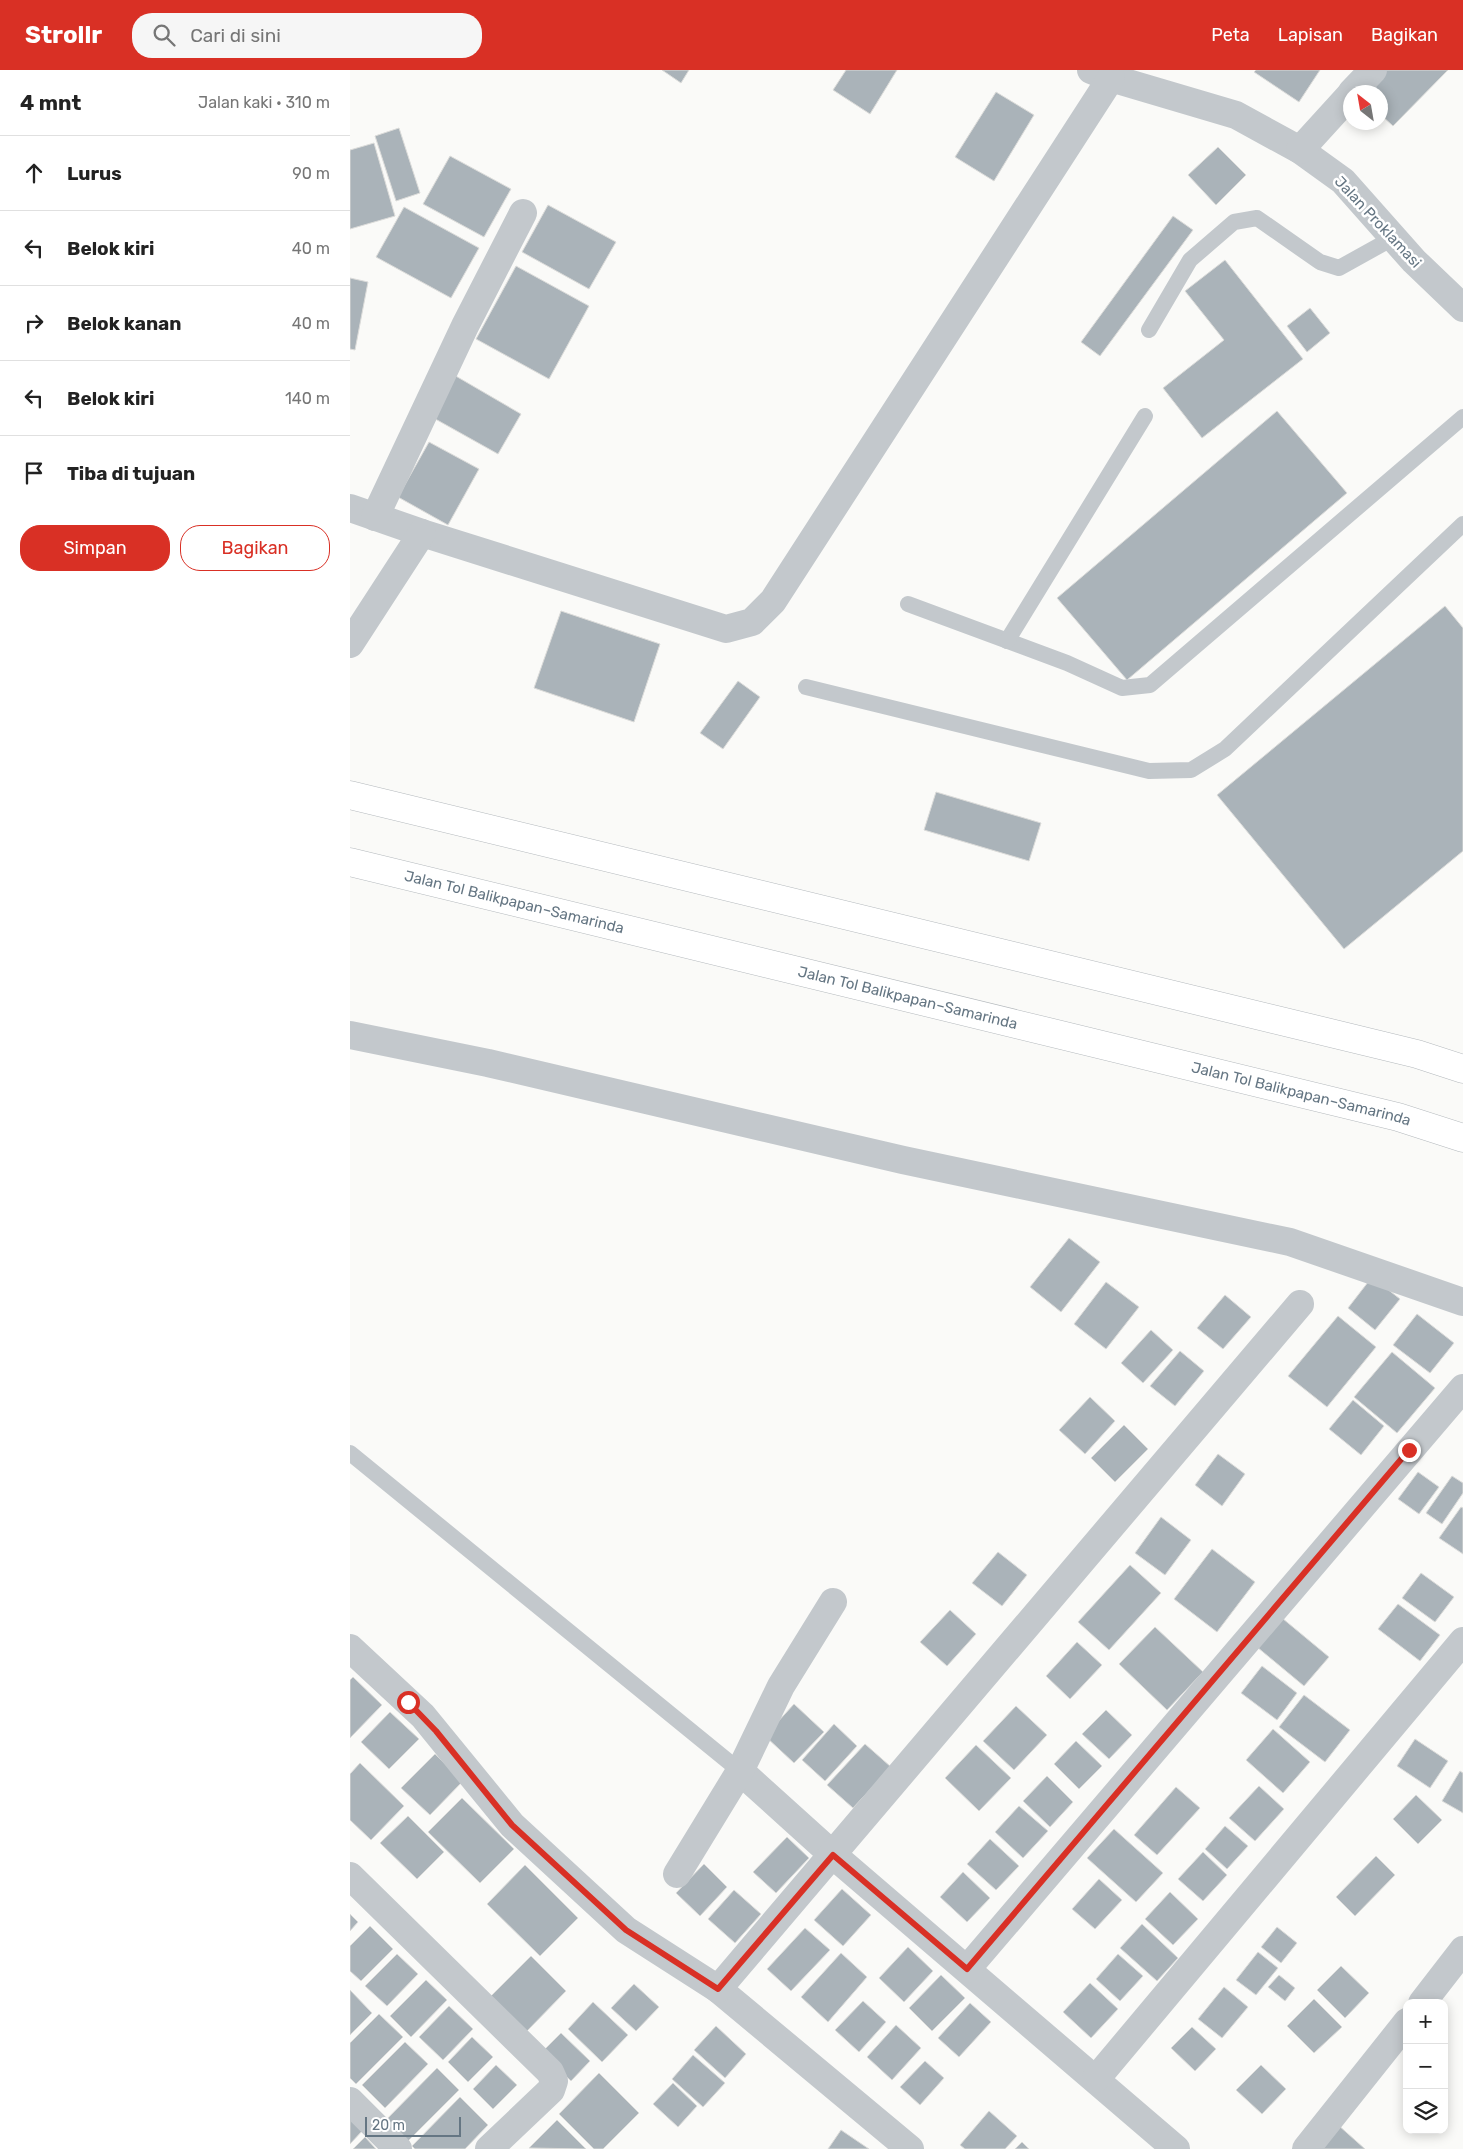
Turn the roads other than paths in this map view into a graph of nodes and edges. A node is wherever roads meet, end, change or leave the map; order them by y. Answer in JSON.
{"nodes":[{"id":1,"x":1373,"y":70,"type":"edge"},
{"id":2,"x":1101,"y":74,"type":"edge"},
{"id":3,"x":1359,"y":85,"type":"edge"},
{"id":4,"x":1343,"y":102,"type":"edge"},
{"id":5,"x":1300,"y":150,"type":"junction"},
{"id":6,"x":523,"y":213,"type":"dead end"},
{"id":7,"x":1393,"y":238,"type":"junction"},
{"id":8,"x":1463,"y":308,"type":"edge"},
{"id":9,"x":1149,"y":330,"type":"dead end"},
{"id":10,"x":1146,"y":416,"type":"dead end"},
{"id":11,"x":1463,"y":417,"type":"edge"},
{"id":12,"x":362,"y":512,"type":"edge"},
{"id":13,"x":1463,"y":524,"type":"edge"},
{"id":14,"x":422,"y":533,"type":"junction"},
{"id":15,"x":908,"y":604,"type":"dead end"},
{"id":16,"x":1007,"y":640,"type":"junction"},
{"id":17,"x":350,"y":644,"type":"edge"},
{"id":18,"x":806,"y":687,"type":"dead end"},
{"id":19,"x":350,"y":795,"type":"edge"},
{"id":20,"x":350,"y":862,"type":"edge"},
{"id":21,"x":350,"y":1035,"type":"edge"},
{"id":22,"x":1463,"y":1069,"type":"edge"},
{"id":23,"x":1463,"y":1138,"type":"edge"},
{"id":24,"x":1463,"y":1302,"type":"edge"},
{"id":25,"x":1300,"y":1304,"type":"dead end"},
{"id":26,"x":1463,"y":1388,"type":"edge"},
{"id":27,"x":350,"y":1453,"type":"edge"},
{"id":28,"x":833,"y":1602,"type":"dead end"},
{"id":29,"x":1463,"y":1641,"type":"edge"},
{"id":30,"x":350,"y":1648,"type":"edge"},
{"id":31,"x":740,"y":1771,"type":"junction"},
{"id":32,"x":833,"y":1855,"type":"junction"},
{"id":33,"x":676,"y":1874,"type":"dead end"},
{"id":34,"x":350,"y":1876,"type":"edge"},
{"id":35,"x":1463,"y":1950,"type":"edge"},
{"id":36,"x":967,"y":1969,"type":"junction"},
{"id":37,"x":718,"y":1989,"type":"junction"},
{"id":38,"x":1425,"y":1999,"type":"edge"},
{"id":39,"x":1403,"y":2027,"type":"edge"},
{"id":40,"x":1096,"y":2078,"type":"junction"},
{"id":41,"x":350,"y":2101,"type":"edge"},
{"id":42,"x":398,"y":2149,"type":"edge"},
{"id":43,"x":489,"y":2149,"type":"edge"},
{"id":44,"x":910,"y":2149,"type":"edge"},
{"id":45,"x":1176,"y":2149,"type":"edge"},
{"id":46,"x":1306,"y":2149,"type":"edge"}],
"edges":[{"from":1,"to":3,"type":"street"},
{"from":2,"to":5,"type":"street","name":"Jalan Proklamasi"},
{"from":2,"to":14,"type":"street"},
{"from":4,"to":5,"type":"street"},
{"from":5,"to":7,"type":"street","name":"Jalan Proklamasi"},
{"from":6,"to":12,"type":"street"},
{"from":7,"to":8,"type":"street","name":"Jalan Proklamasi"},
{"from":7,"to":9,"type":"lane"},
{"from":10,"to":16,"type":"lane"},
{"from":11,"to":16,"type":"lane"},
{"from":12,"to":14,"type":"street"},
{"from":13,"to":18,"type":"lane"},
{"from":14,"to":17,"type":"street"},
{"from":15,"to":16,"type":"lane"},
{"from":19,"to":22,"type":"highway"},
{"from":20,"to":23,"type":"highway","name":"Jalan Tol Balikpapan–Samarinda"},
{"from":21,"to":24,"type":"street"},
{"from":25,"to":32,"type":"street"},
{"from":26,"to":36,"type":"street"},
{"from":27,"to":31,"type":"lane"},
{"from":28,"to":31,"type":"street"},
{"from":29,"to":40,"type":"street"},
{"from":30,"to":37,"type":"street"},
{"from":31,"to":32,"type":"street"},
{"from":31,"to":33,"type":"street"},
{"from":32,"to":36,"type":"street"},
{"from":32,"to":37,"type":"street"},
{"from":34,"to":43,"type":"street"},
{"from":35,"to":38,"type":"street"},
{"from":36,"to":40,"type":"street"},
{"from":37,"to":44,"type":"street"},
{"from":39,"to":46,"type":"street"},
{"from":40,"to":45,"type":"street"},
{"from":41,"to":42,"type":"street"}]}
